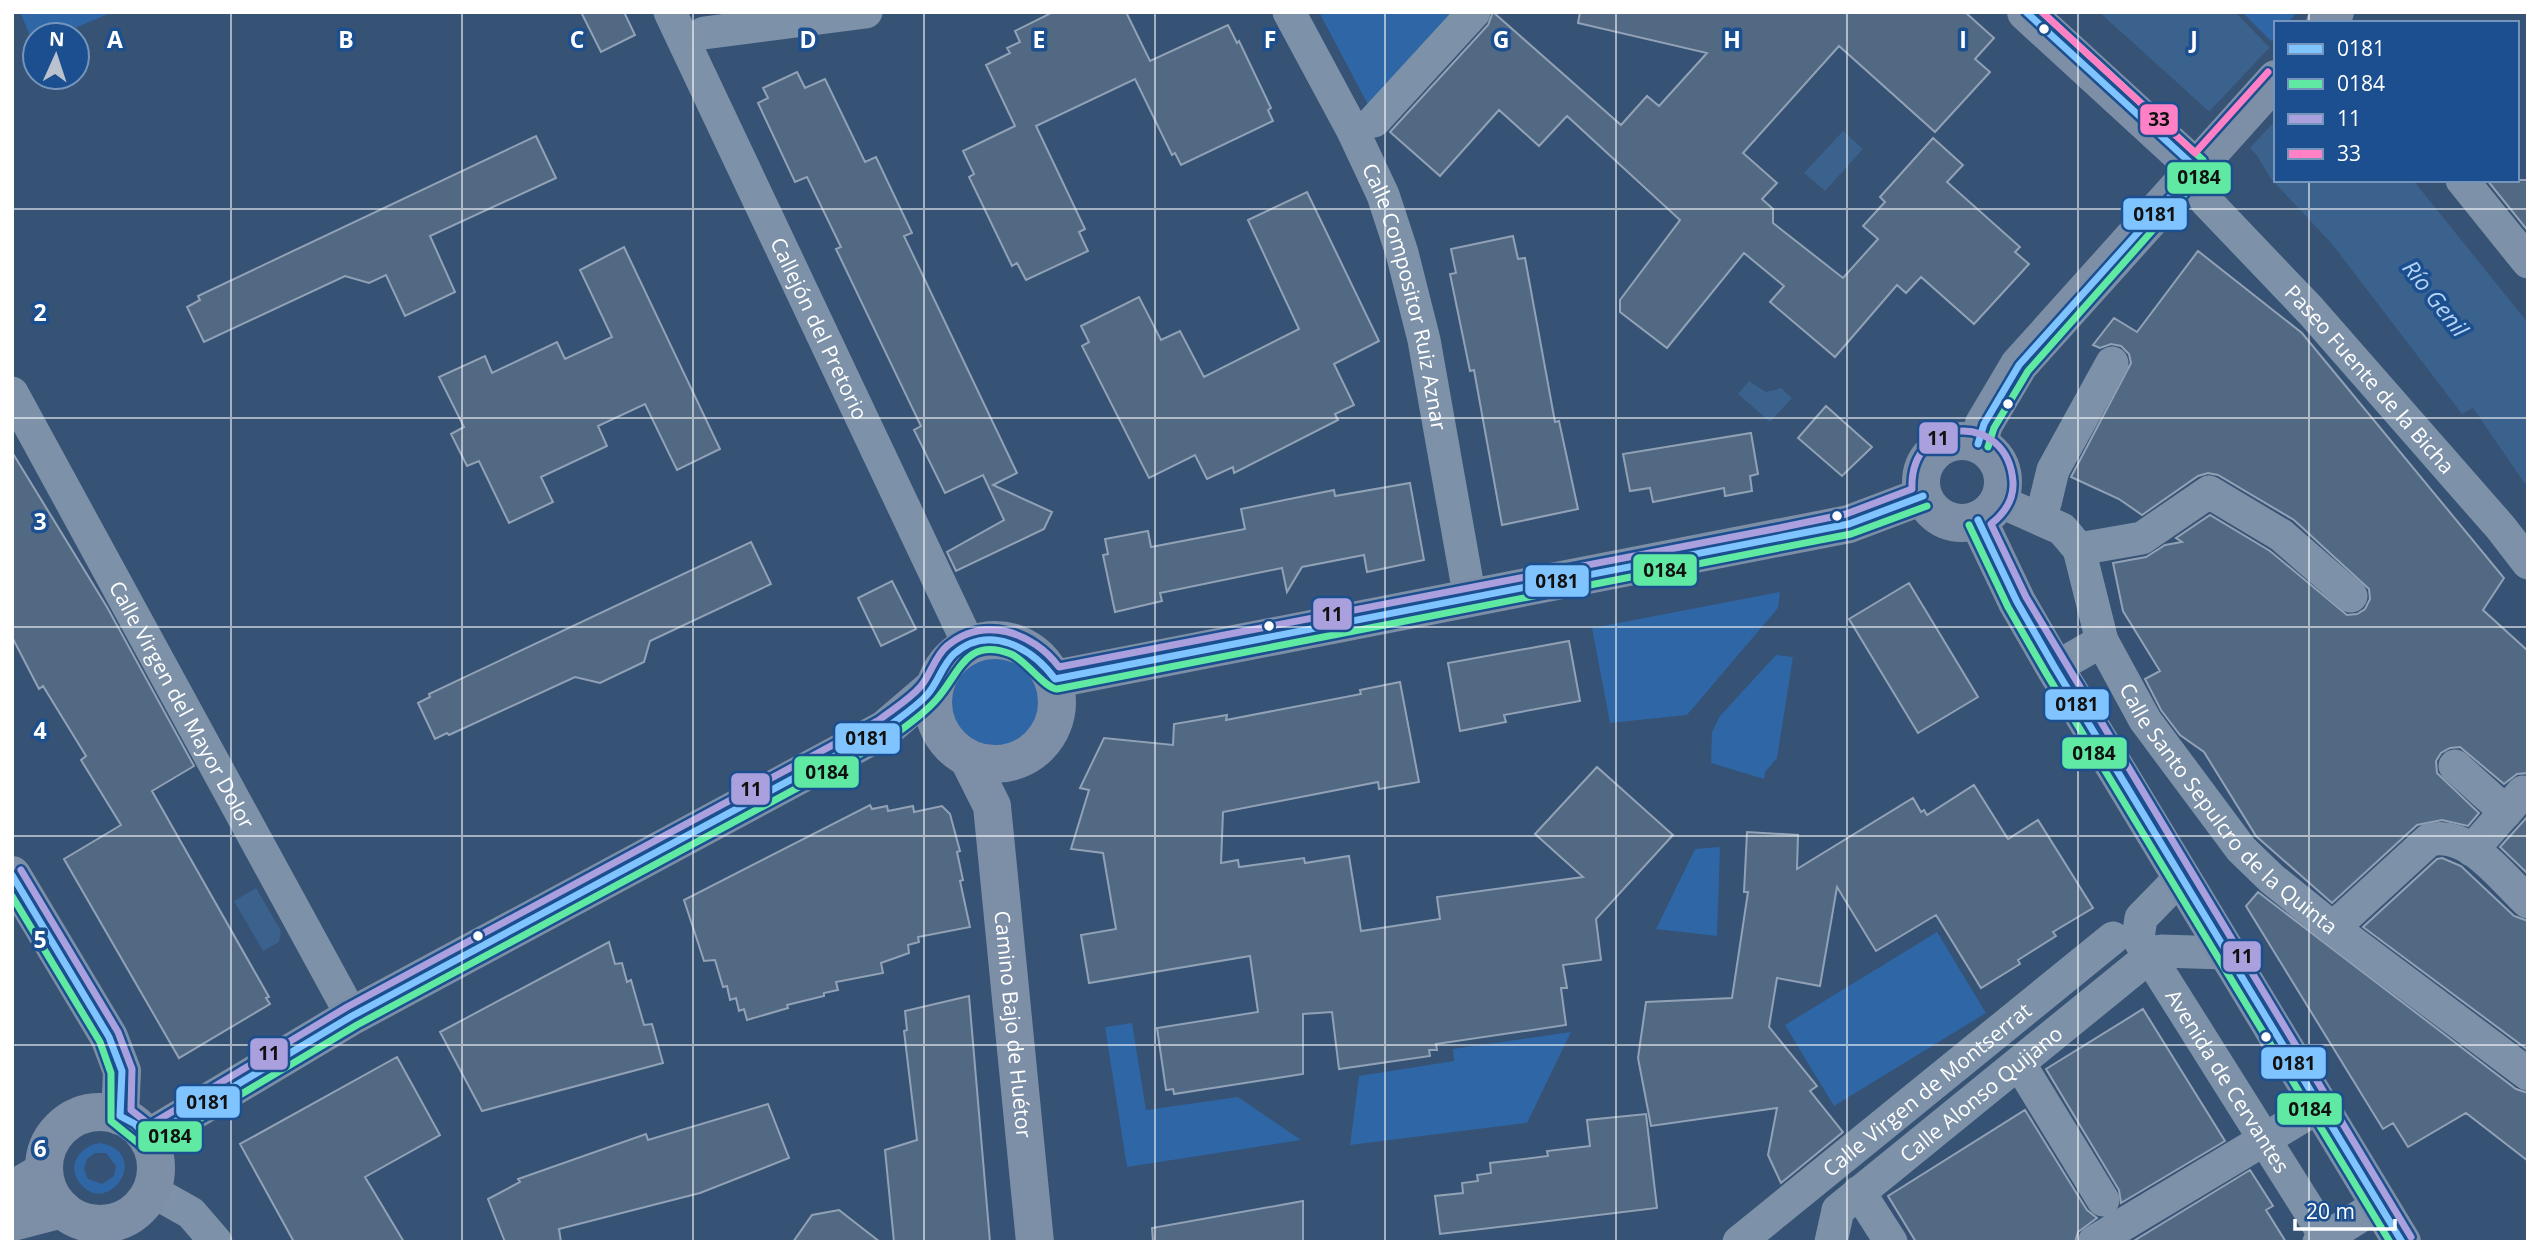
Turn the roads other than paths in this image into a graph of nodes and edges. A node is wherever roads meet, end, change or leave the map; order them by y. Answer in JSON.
{"nodes":[{"id":1,"x":670,"y":12,"type":"edge"},
{"id":2,"x":866,"y":12,"type":"edge"},
{"id":3,"x":1289,"y":12,"type":"edge"},
{"id":4,"x":1474,"y":12,"type":"edge"},
{"id":5,"x":2026,"y":12,"type":"edge"},
{"id":6,"x":704,"y":33,"type":"dead end"},
{"id":7,"x":2274,"y":81,"type":"edge"},
{"id":8,"x":1374,"y":121,"type":"dead end"},
{"id":9,"x":2464,"y":182,"type":"edge"},
{"id":10,"x":2201,"y":185,"type":"junction"},
{"id":11,"x":2528,"y":262,"type":"edge"},
{"id":12,"x":2112,"y":363,"type":"dead end"},
{"id":13,"x":12,"y":393,"type":"edge"},
{"id":14,"x":1978,"y":444,"type":"junction"},
{"id":15,"x":1923,"y":496,"type":"junction"},
{"id":16,"x":2045,"y":503,"type":"dead end"},
{"id":17,"x":1989,"y":511,"type":"junction"},
{"id":18,"x":2079,"y":549,"type":"junction"},
{"id":19,"x":2528,"y":563,"type":"edge"},
{"id":20,"x":2351,"y":596,"type":"dead end"},
{"id":21,"x":1470,"y":599,"type":"junction"},
{"id":22,"x":2102,"y":641,"type":"junction"},
{"id":23,"x":969,"y":645,"type":"junction"},
{"id":24,"x":2055,"y":668,"type":"junction"},
{"id":25,"x":1055,"y":679,"type":"junction"},
{"id":26,"x":934,"y":687,"type":"junction"},
{"id":27,"x":885,"y":729,"type":"junction"},
{"id":28,"x":960,"y":753,"type":"junction"},
{"id":29,"x":1017,"y":761,"type":"junction"},
{"id":30,"x":2455,"y":766,"type":"dead end"},
{"id":31,"x":2517,"y":804,"type":"edge"},
{"id":32,"x":992,"y":806,"type":"junction"},
{"id":33,"x":2472,"y":850,"type":"junction"},
{"id":34,"x":12,"y":875,"type":"edge"},
{"id":35,"x":2180,"y":878,"type":"junction"},
{"id":36,"x":2528,"y":902,"type":"edge"},
{"id":37,"x":2333,"y":928,"type":"junction"},
{"id":38,"x":2113,"y":938,"type":"dead end"},
{"id":39,"x":2225,"y":953,"type":"junction"},
{"id":40,"x":2150,"y":957,"type":"junction"},
{"id":41,"x":352,"y":1016,"type":"junction"},
{"id":42,"x":2019,"y":1063,"type":"junction"},
{"id":43,"x":2528,"y":1074,"type":"edge"},
{"id":44,"x":2320,"y":1106,"type":"junction"},
{"id":45,"x":134,"y":1127,"type":"junction"},
{"id":46,"x":2265,"y":1139,"type":"junction"},
{"id":47,"x":24,"y":1180,"type":"edge"},
{"id":48,"x":1859,"y":1192,"type":"junction"},
{"id":49,"x":2103,"y":1200,"type":"dead end"},
{"id":50,"x":2378,"y":1205,"type":"junction"},
{"id":51,"x":62,"y":1209,"type":"junction"},
{"id":52,"x":133,"y":1217,"type":"edge"},
{"id":53,"x":12,"y":1222,"type":"edge"},
{"id":54,"x":2325,"y":1240,"type":"edge"},
{"id":55,"x":216,"y":1242,"type":"edge"},
{"id":56,"x":1035,"y":1242,"type":"edge"},
{"id":57,"x":1739,"y":1242,"type":"edge"},
{"id":58,"x":1830,"y":1242,"type":"edge"},
{"id":59,"x":1891,"y":1242,"type":"edge"},
{"id":60,"x":2094,"y":1242,"type":"edge"},
{"id":61,"x":2402,"y":1242,"type":"edge"}],
"edges":[{"from":1,"to":23,"type":"street","name":"Callejón del Pretorio"},
{"from":2,"to":6,"type":"street"},
{"from":3,"to":21,"type":"street","name":"Calle Compositor Ruiz Aznar"},
{"from":4,"to":8,"type":"street"},
{"from":5,"to":10,"type":"main road"},
{"from":7,"to":10,"type":"main road"},
{"from":9,"to":11,"type":"street"},
{"from":10,"to":14,"type":"main road"},
{"from":10,"to":19,"type":"street","name":"Paseo Fuente de la Bicha"},
{"from":12,"to":16,"type":"street"},
{"from":13,"to":41,"type":"street","name":"Calle Virgen del Mayor Dolor"},
{"from":14,"to":15,"type":"main road"},
{"from":14,"to":17,"type":"main road"},
{"from":15,"to":17,"type":"main road"},
{"from":15,"to":21,"type":"main road"},
{"from":17,"to":18,"type":"street"},
{"from":17,"to":24,"type":"main road"},
{"from":18,"to":20,"type":"street"},
{"from":18,"to":22,"type":"street","name":"Calle Santo Sepulcro de la Quinta"},
{"from":21,"to":25,"type":"main road"},
{"from":22,"to":24,"type":"street"},
{"from":22,"to":37,"type":"street","name":"Calle Santo Sepulcro de la Quinta"},
{"from":23,"to":25,"type":"main road"},
{"from":23,"to":26,"type":"main road"},
{"from":24,"to":35,"type":"main road"},
{"from":25,"to":29,"type":"main road"},
{"from":26,"to":27,"type":"main road"},
{"from":26,"to":28,"type":"main road"},
{"from":27,"to":28,"type":"main road"},
{"from":27,"to":41,"type":"main road"},
{"from":28,"to":29,"type":"main road"},
{"from":28,"to":32,"type":"main road","name":"Camino Bajo de Huétor"},
{"from":29,"to":32,"type":"main road"},
{"from":30,"to":31,"type":"street"},
{"from":31,"to":33,"type":"street"},
{"from":32,"to":56,"type":"main road","name":"Camino Bajo de Huétor"},
{"from":33,"to":36,"type":"street"},
{"from":33,"to":37,"type":"street"},
{"from":34,"to":45,"type":"main road"},
{"from":35,"to":39,"type":"main road"},
{"from":35,"to":40,"type":"street"},
{"from":37,"to":43,"type":"street","name":"Calle Santo Sepulcro de la Quinta"},
{"from":38,"to":57,"type":"street","name":"Calle Virgen de Montserrat"},
{"from":39,"to":40,"type":"street","name":"Calle Alonso Quijano"},
{"from":39,"to":44,"type":"main road"},
{"from":40,"to":42,"type":"street","name":"Calle Alonso Quijano"},
{"from":40,"to":46,"type":"street","name":"Avenida de Cervantes"},
{"from":41,"to":45,"type":"main road"},
{"from":42,"to":48,"type":"street","name":"Calle Alonso Quijano"},
{"from":42,"to":49,"type":"street"},
{"from":44,"to":46,"type":"street"},
{"from":44,"to":50,"type":"main road"},
{"from":45,"to":47,"type":"main road"},
{"from":45,"to":52,"type":"main road"},
{"from":46,"to":54,"type":"street","name":"Avenida de Cervantes"},
{"from":46,"to":60,"type":"street"},
{"from":47,"to":51,"type":"main road"},
{"from":48,"to":58,"type":"street","name":"Calle Alonso Quijano"},
{"from":48,"to":59,"type":"street"},
{"from":50,"to":54,"type":"street"},
{"from":50,"to":61,"type":"main road"},
{"from":51,"to":52,"type":"main road"},
{"from":51,"to":53,"type":"main road"},
{"from":52,"to":55,"type":"street"}]}
